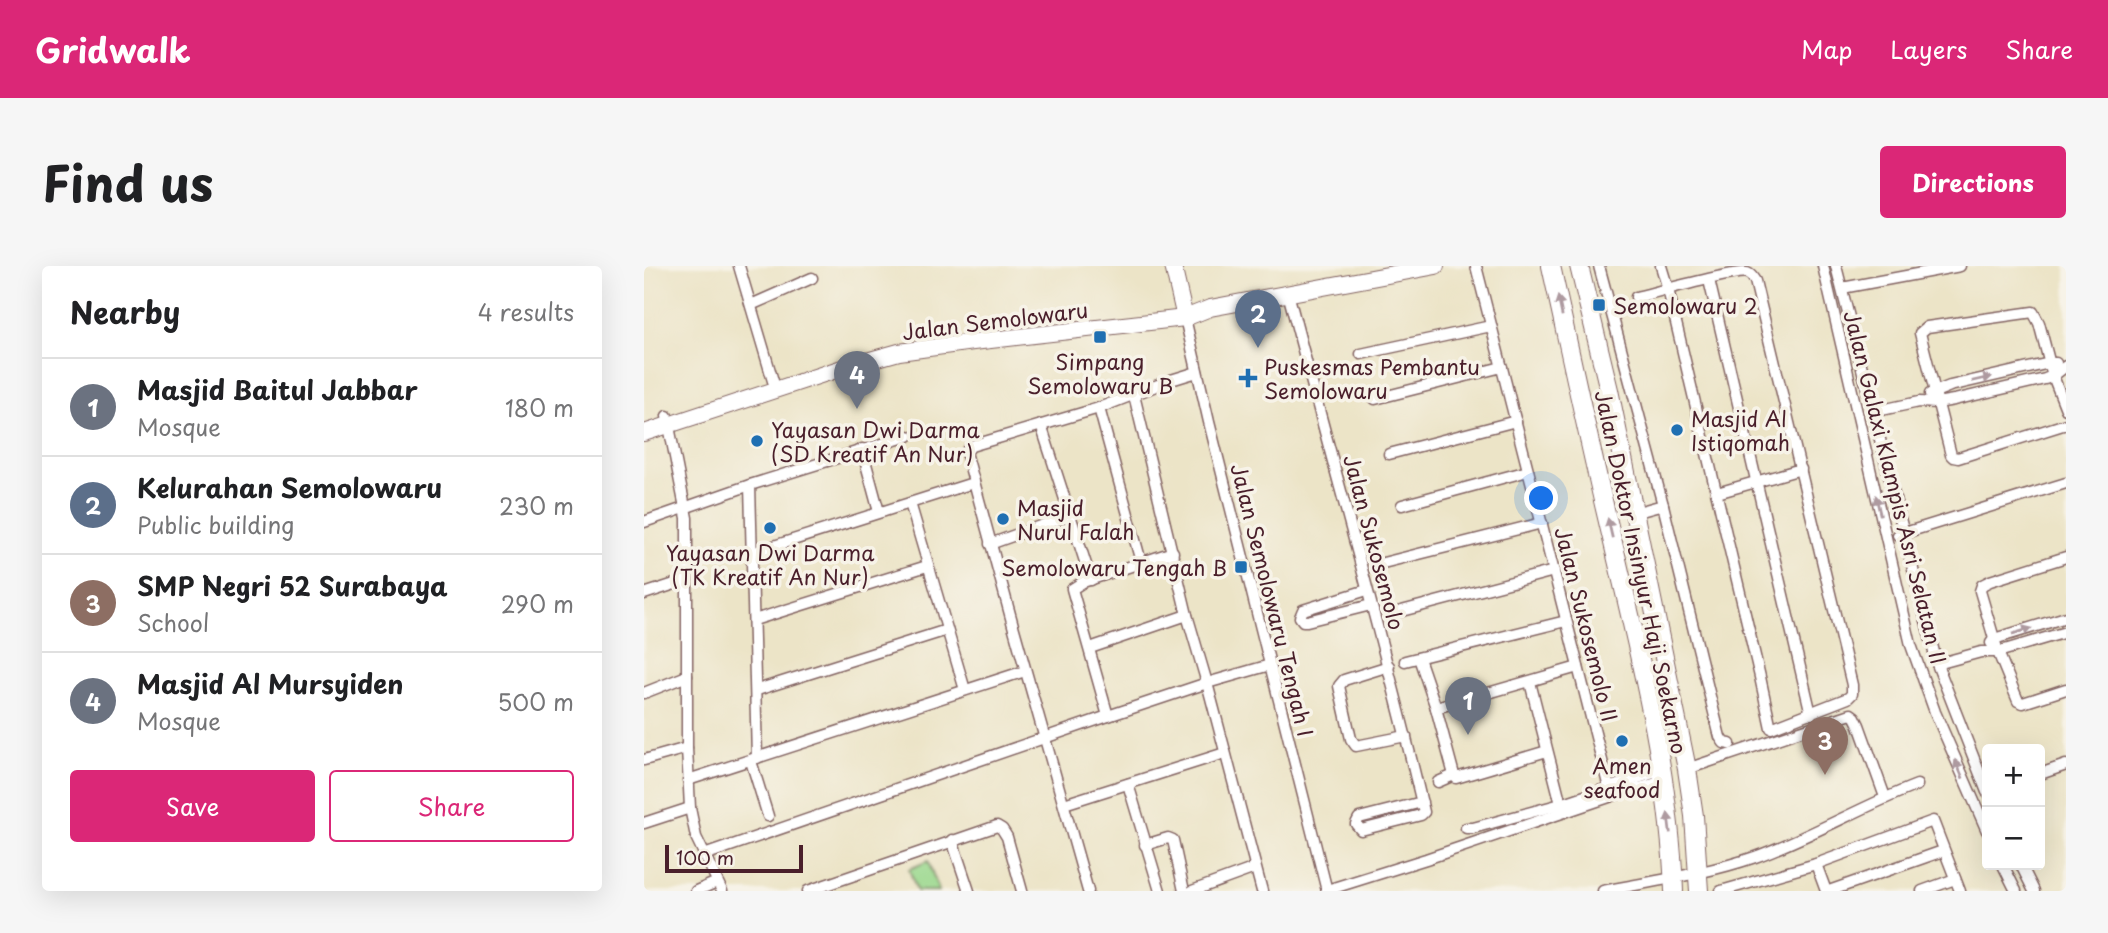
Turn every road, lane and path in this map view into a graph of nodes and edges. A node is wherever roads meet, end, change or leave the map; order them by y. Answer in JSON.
{"nodes":[{"id":1,"x":739,"y":266,"type":"edge"},
{"id":2,"x":1173,"y":266,"type":"edge"},
{"id":3,"x":1184,"y":266,"type":"edge"},
{"id":4,"x":1436,"y":266,"type":"edge"},
{"id":5,"x":1476,"y":266,"type":"edge"},
{"id":6,"x":1551,"y":266,"type":"edge"},
{"id":7,"x":1579,"y":266,"type":"edge"},
{"id":8,"x":1599,"y":266,"type":"edge"},
{"id":9,"x":1661,"y":266,"type":"edge"},
{"id":10,"x":1823,"y":266,"type":"edge"},
{"id":11,"x":1836,"y":266,"type":"edge"},
{"id":12,"x":1960,"y":266,"type":"edge"},
{"id":13,"x":812,"y":278,"type":"dead end"},
{"id":14,"x":1709,"y":280,"type":"junction"},
{"id":15,"x":1842,"y":288,"type":"junction"},
{"id":16,"x":1668,"y":289,"type":"junction"},
{"id":17,"x":1288,"y":293,"type":"junction"},
{"id":18,"x":1636,"y":297,"type":"dead end"},
{"id":19,"x":751,"y":305,"type":"junction"},
{"id":20,"x":1193,"y":311,"type":"junction"},
{"id":21,"x":1491,"y":326,"type":"junction"},
{"id":22,"x":898,"y":348,"type":"junction"},
{"id":23,"x":1360,"y":354,"type":"dead end"},
{"id":24,"x":2050,"y":363,"type":"junction"},
{"id":25,"x":2066,"y":365,"type":"edge"},
{"id":26,"x":1502,"y":367,"type":"junction"},
{"id":27,"x":1197,"y":372,"type":"junction"},
{"id":28,"x":2053,"y":376,"type":"junction"},
{"id":29,"x":773,"y":381,"type":"junction"},
{"id":30,"x":1934,"y":391,"type":"junction"},
{"id":31,"x":1134,"y":395,"type":"junction"},
{"id":32,"x":1375,"y":399,"type":"dead end"},
{"id":33,"x":1919,"y":401,"type":"junction"},
{"id":34,"x":1937,"y":403,"type":"junction"},
{"id":35,"x":1099,"y":408,"type":"junction"},
{"id":36,"x":2066,"y":409,"type":"edge"},
{"id":37,"x":1872,"y":412,"type":"junction"},
{"id":38,"x":668,"y":420,"type":"junction"},
{"id":39,"x":1516,"y":421,"type":"junction"},
{"id":40,"x":644,"y":424,"type":"edge"},
{"id":41,"x":1041,"y":425,"type":"junction"},
{"id":42,"x":2066,"y":425,"type":"edge"},
{"id":43,"x":644,"y":432,"type":"edge"},
{"id":44,"x":908,"y":436,"type":"dead end"},
{"id":45,"x":862,"y":449,"type":"junction"},
{"id":46,"x":1389,"y":454,"type":"dead end"},
{"id":47,"x":1801,"y":469,"type":"junction"},
{"id":48,"x":1528,"y":471,"type":"junction"},
{"id":49,"x":1756,"y":482,"type":"junction"},
{"id":50,"x":973,"y":483,"type":"junction"},
{"id":51,"x":2066,"y":483,"type":"edge"},
{"id":52,"x":750,"y":485,"type":"junction"},
{"id":53,"x":1717,"y":493,"type":"junction"},
{"id":54,"x":910,"y":503,"type":"junction"},
{"id":55,"x":1402,"y":505,"type":"dead end"},
{"id":56,"x":1663,"y":505,"type":"junction"},
{"id":57,"x":685,"y":508,"type":"junction"},
{"id":58,"x":880,"y":512,"type":"junction"},
{"id":59,"x":1634,"y":513,"type":"junction"},
{"id":60,"x":1071,"y":515,"type":"junction"},
{"id":61,"x":644,"y":522,"type":"edge"},
{"id":62,"x":1542,"y":523,"type":"junction"},
{"id":63,"x":1903,"y":534,"type":"junction"},
{"id":64,"x":1886,"y":540,"type":"junction"},
{"id":65,"x":990,"y":544,"type":"junction"},
{"id":66,"x":1173,"y":552,"type":"junction"},
{"id":67,"x":752,"y":553,"type":"junction"},
{"id":68,"x":2066,"y":558,"type":"edge"},
{"id":69,"x":1644,"y":560,"type":"junction"},
{"id":70,"x":1141,"y":562,"type":"junction"},
{"id":71,"x":1379,"y":564,"type":"dead end"},
{"id":72,"x":928,"y":566,"type":"junction"},
{"id":73,"x":1619,"y":568,"type":"junction"},
{"id":74,"x":1554,"y":571,"type":"junction"},
{"id":75,"x":687,"y":580,"type":"junction"},
{"id":76,"x":1091,"y":580,"type":"junction"},
{"id":77,"x":1367,"y":590,"type":"junction"},
{"id":78,"x":644,"y":594,"type":"edge"},
{"id":79,"x":1653,"y":598,"type":"junction"},
{"id":80,"x":1628,"y":604,"type":"junction"},
{"id":81,"x":1371,"y":605,"type":"junction"},
{"id":82,"x":1390,"y":614,"type":"dead end"},
{"id":83,"x":1187,"y":615,"type":"junction"},
{"id":84,"x":2066,"y":617,"type":"edge"},
{"id":85,"x":754,"y":620,"type":"junction"},
{"id":86,"x":1566,"y":621,"type":"junction"},
{"id":87,"x":947,"y":629,"type":"junction"},
{"id":88,"x":2066,"y":632,"type":"edge"},
{"id":89,"x":1994,"y":639,"type":"junction"},
{"id":90,"x":1090,"y":648,"type":"junction"},
{"id":91,"x":1982,"y":652,"type":"junction"},
{"id":92,"x":1998,"y":652,"type":"junction"},
{"id":93,"x":1419,"y":658,"type":"junction"},
{"id":94,"x":1405,"y":661,"type":"dead end"},
{"id":95,"x":1937,"y":664,"type":"junction"},
{"id":96,"x":1270,"y":665,"type":"junction"},
{"id":97,"x":1389,"y":666,"type":"junction"},
{"id":98,"x":1578,"y":667,"type":"junction"},
{"id":99,"x":1025,"y":671,"type":"junction"},
{"id":100,"x":687,"y":677,"type":"junction"},
{"id":101,"x":1530,"y":682,"type":"junction"},
{"id":102,"x":1207,"y":683,"type":"junction"},
{"id":103,"x":2066,"y":689,"type":"edge"},
{"id":104,"x":757,"y":690,"type":"junction"},
{"id":105,"x":965,"y":690,"type":"junction"},
{"id":106,"x":644,"y":692,"type":"edge"},
{"id":107,"x":1436,"y":708,"type":"junction"},
{"id":108,"x":1811,"y":714,"type":"junction"},
{"id":109,"x":1108,"y":716,"type":"junction"},
{"id":110,"x":1406,"y":736,"type":"junction"},
{"id":111,"x":1045,"y":739,"type":"junction"},
{"id":112,"x":1730,"y":744,"type":"dead end"},
{"id":113,"x":687,"y":748,"type":"junction"},
{"id":114,"x":1547,"y":751,"type":"junction"},
{"id":115,"x":1225,"y":754,"type":"junction"},
{"id":116,"x":644,"y":760,"type":"edge"},
{"id":117,"x":754,"y":760,"type":"junction"},
{"id":118,"x":2066,"y":765,"type":"edge"},
{"id":119,"x":1687,"y":769,"type":"junction"},
{"id":120,"x":2045,"y":772,"type":"edge"},
{"id":121,"x":1454,"y":775,"type":"junction"},
{"id":122,"x":1663,"y":776,"type":"junction"},
{"id":123,"x":1982,"y":778,"type":"edge"},
{"id":124,"x":688,"y":780,"type":"junction"},
{"id":125,"x":1438,"y":782,"type":"dead end"},
{"id":126,"x":1128,"y":784,"type":"junction"},
{"id":127,"x":1917,"y":785,"type":"dead end"},
{"id":128,"x":1609,"y":788,"type":"junction"},
{"id":129,"x":1982,"y":793,"type":"edge"},
{"id":130,"x":1885,"y":797,"type":"junction"},
{"id":131,"x":1972,"y":798,"type":"junction"},
{"id":132,"x":1422,"y":802,"type":"junction"},
{"id":133,"x":1064,"y":804,"type":"junction"},
{"id":134,"x":1561,"y":804,"type":"junction"},
{"id":135,"x":690,"y":808,"type":"junction"},
{"id":136,"x":768,"y":816,"type":"dead end"},
{"id":137,"x":1982,"y":820,"type":"edge"},
{"id":138,"x":644,"y":823,"type":"edge"},
{"id":139,"x":1466,"y":828,"type":"dead end"},
{"id":140,"x":952,"y":840,"type":"junction"},
{"id":141,"x":1145,"y":845,"type":"junction"},
{"id":142,"x":1943,"y":851,"type":"junction"},
{"id":143,"x":704,"y":855,"type":"junction"},
{"id":144,"x":1816,"y":864,"type":"junction"},
{"id":145,"x":1255,"y":868,"type":"junction"},
{"id":146,"x":2006,"y":870,"type":"edge"},
{"id":147,"x":2024,"y":870,"type":"edge"},
{"id":148,"x":1698,"y":872,"type":"junction"},
{"id":149,"x":1955,"y":879,"type":"junction"},
{"id":150,"x":1674,"y":884,"type":"edge"},
{"id":151,"x":720,"y":886,"type":"edge"},
{"id":152,"x":1753,"y":887,"type":"edge"},
{"id":153,"x":968,"y":888,"type":"edge"},
{"id":154,"x":696,"y":891,"type":"edge"},
{"id":155,"x":808,"y":891,"type":"edge"},
{"id":156,"x":955,"y":891,"type":"edge"},
{"id":157,"x":1022,"y":891,"type":"edge"},
{"id":158,"x":1088,"y":891,"type":"edge"},
{"id":159,"x":1160,"y":891,"type":"edge"},
{"id":160,"x":1184,"y":891,"type":"edge"},
{"id":161,"x":1192,"y":891,"type":"edge"},
{"id":162,"x":1262,"y":891,"type":"edge"},
{"id":163,"x":1327,"y":891,"type":"edge"},
{"id":164,"x":1603,"y":891,"type":"edge"},
{"id":165,"x":1699,"y":891,"type":"edge"},
{"id":166,"x":1721,"y":891,"type":"edge"},
{"id":167,"x":1827,"y":891,"type":"edge"},
{"id":168,"x":1922,"y":891,"type":"edge"},
{"id":169,"x":1960,"y":891,"type":"edge"},
{"id":170,"x":2016,"y":891,"type":"edge"},
{"id":171,"x":2034,"y":891,"type":"edge"}],
"edges":[{"from":1,"to":19,"type":"street"},
{"from":2,"to":20,"type":"main road"},
{"from":3,"to":20,"type":"main road"},
{"from":4,"to":17,"type":"main road","name":"Jalan Semolowaru"},
{"from":5,"to":21,"type":"street","name":"Jalan Sukosemolo II"},
{"from":73,"to":6,"type":"main road","name":"Jalan Doktor Insinyur Haji Soekarno","one_way":true},
{"from":7,"to":59,"type":"main road","name":"Jalan Doktor Insinyur Haji Soekarno"},
{"from":8,"to":56,"type":"street"},
{"from":9,"to":16,"type":"street"},
{"from":64,"to":10,"type":"street","name":"Jalan Galaxi Klampis Asri Selatan II","one_way":true},
{"from":11,"to":15,"type":"street","name":"Jalan Galaxi Klampis Asri Selatan II"},
{"from":12,"to":15,"type":"street"},
{"from":13,"to":19,"type":"street"},
{"from":14,"to":16,"type":"street"},
{"from":14,"to":47,"type":"street"},
{"from":14,"to":49,"type":"street"},
{"from":15,"to":37,"type":"street","name":"Jalan Galaxi Klampis Asri Selatan II"},
{"from":16,"to":18,"type":"street"},
{"from":16,"to":53,"type":"street"},
{"from":17,"to":20,"type":"main road","name":"Jalan Semolowaru"},
{"from":17,"to":77,"type":"street","name":"Jalan Sukosemolo"},
{"from":19,"to":29,"type":"street"},
{"from":20,"to":22,"type":"main road","name":"Jalan Semolowaru"},
{"from":20,"to":27,"type":"street","name":"Jalan Semolowaru Tengah I"},
{"from":21,"to":23,"type":"street"},
{"from":21,"to":26,"type":"street","name":"Jalan Sukosemolo II"},
{"from":22,"to":29,"type":"main road","name":"Jalan Semolowaru"},
{"from":22,"to":38,"type":"main road","name":"Jalan Semolowaru"},
{"from":24,"to":25,"type":"street"},
{"from":24,"to":28,"type":"street"},
{"from":30,"to":24,"type":"street","one_way":true},
{"from":24,"to":30,"type":"street"},
{"from":25,"to":28,"type":"street"},
{"from":26,"to":32,"type":"street"},
{"from":26,"to":39,"type":"street","name":"Jalan Sukosemolo II"},
{"from":27,"to":31,"type":"street"},
{"from":27,"to":96,"type":"street","name":"Jalan Semolowaru Tengah I"},
{"from":28,"to":34,"type":"street"},
{"from":28,"to":36,"type":"street"},
{"from":29,"to":38,"type":"main road","name":"Jalan Semolowaru"},
{"from":30,"to":33,"type":"street"},
{"from":30,"to":34,"type":"street"},
{"from":31,"to":35,"type":"street"},
{"from":31,"to":66,"type":"street"},
{"from":33,"to":34,"type":"street"},
{"from":33,"to":37,"type":"street"},
{"from":34,"to":42,"type":"street"},
{"from":35,"to":41,"type":"street"},
{"from":35,"to":70,"type":"street"},
{"from":37,"to":63,"type":"street","name":"Jalan Galaxi Klampis Asri Selatan II"},
{"from":38,"to":40,"type":"main road","name":"Jalan Semolowaru"},
{"from":38,"to":43,"type":"main road","name":"Jalan Semolowaru"},
{"from":38,"to":57,"type":"street"},
{"from":39,"to":46,"type":"street"},
{"from":39,"to":48,"type":"street","name":"Jalan Sukosemolo II"},
{"from":41,"to":50,"type":"street"},
{"from":41,"to":60,"type":"street"},
{"from":44,"to":45,"type":"street"},
{"from":45,"to":52,"type":"street"},
{"from":45,"to":58,"type":"street"},
{"from":47,"to":49,"type":"street"},
{"from":47,"to":108,"type":"street"},
{"from":48,"to":55,"type":"street"},
{"from":48,"to":62,"type":"street","name":"Jalan Sukosemolo II"},
{"from":49,"to":53,"type":"street"},
{"from":49,"to":108,"type":"street"},
{"from":50,"to":54,"type":"street"},
{"from":50,"to":65,"type":"street"},
{"from":51,"to":63,"type":"street"},
{"from":52,"to":57,"type":"street"},
{"from":52,"to":67,"type":"street"},
{"from":53,"to":108,"type":"street"},
{"from":54,"to":58,"type":"street"},
{"from":54,"to":72,"type":"street"},
{"from":56,"to":59,"type":"street"},
{"from":56,"to":112,"type":"street"},
{"from":57,"to":61,"type":"street"},
{"from":57,"to":75,"type":"street"},
{"from":58,"to":67,"type":"street"},
{"from":59,"to":69,"type":"main road","name":"Jalan Doktor Insinyur Haji Soekarno"},
{"from":60,"to":65,"type":"street"},
{"from":60,"to":76,"type":"street"},
{"from":62,"to":71,"type":"street"},
{"from":62,"to":74,"type":"street","name":"Jalan Sukosemolo II"},
{"from":63,"to":64,"type":"street"},
{"from":63,"to":95,"type":"street","name":"Jalan Galaxi Klampis Asri Selatan II"},
{"from":131,"to":64,"type":"street","name":"Jalan Galaxi Klampis Asri Selatan II","one_way":true},
{"from":65,"to":99,"type":"street"},
{"from":66,"to":70,"type":"street"},
{"from":66,"to":83,"type":"street"},
{"from":67,"to":85,"type":"street"},
{"from":68,"to":89,"type":"street"},
{"from":69,"to":73,"type":"main road"},
{"from":69,"to":79,"type":"main road","name":"Jalan Doktor Insinyur Haji Soekarno"},
{"from":70,"to":76,"type":"street"},
{"from":72,"to":85,"type":"street"},
{"from":72,"to":87,"type":"street"},
{"from":73,"to":80,"type":"main road","name":"Jalan Doktor Insinyur Haji Soekarno"},
{"from":74,"to":82,"type":"street"},
{"from":74,"to":86,"type":"street","name":"Jalan Sukosemolo II"},
{"from":75,"to":78,"type":"street"},
{"from":75,"to":100,"type":"street"},
{"from":76,"to":90,"type":"street"},
{"from":77,"to":81,"type":"street","name":"Jalan Sukosemolo"},
{"from":77,"to":81,"type":"street"},
{"from":79,"to":80,"type":"main road"},
{"from":79,"to":119,"type":"main road","name":"Jalan Doktor Insinyur Haji Soekarno"},
{"from":80,"to":122,"type":"main road","name":"Jalan Doktor Insinyur Haji Soekarno"},
{"from":81,"to":97,"type":"street","name":"Jalan Sukosemolo"},
{"from":83,"to":90,"type":"street"},
{"from":83,"to":102,"type":"street"},
{"from":89,"to":84,"type":"street","one_way":true},
{"from":85,"to":104,"type":"street"},
{"from":86,"to":93,"type":"street"},
{"from":86,"to":98,"type":"street","name":"Jalan Sukosemolo II"},
{"from":87,"to":104,"type":"street"},
{"from":87,"to":105,"type":"street"},
{"from":88,"to":92,"type":"street"},
{"from":89,"to":91,"type":"street"},
{"from":89,"to":92,"type":"street"},
{"from":90,"to":109,"type":"street"},
{"from":91,"to":92,"type":"street"},
{"from":91,"to":95,"type":"street"},
{"from":92,"to":103,"type":"street"},
{"from":93,"to":94,"type":"street"},
{"from":93,"to":107,"type":"street"},
{"from":95,"to":123,"type":"street","name":"Jalan Galaxi Klampis Asri Selatan II"},
{"from":96,"to":102,"type":"street"},
{"from":96,"to":163,"type":"street","name":"Jalan Semolowaru Tengah I"},
{"from":97,"to":110,"type":"street","name":"Jalan Sukosemolo"},
{"from":97,"to":110,"type":"street"},
{"from":98,"to":101,"type":"street"},
{"from":98,"to":128,"type":"street","name":"Jalan Sukosemolo II"},
{"from":99,"to":105,"type":"street"},
{"from":99,"to":111,"type":"street"},
{"from":100,"to":106,"type":"street"},
{"from":100,"to":113,"type":"street"},
{"from":101,"to":107,"type":"street"},
{"from":101,"to":114,"type":"street"},
{"from":102,"to":109,"type":"street"},
{"from":102,"to":115,"type":"street"},
{"from":104,"to":117,"type":"street"},
{"from":105,"to":117,"type":"street"},
{"from":107,"to":121,"type":"street"},
{"from":109,"to":111,"type":"street"},
{"from":110,"to":132,"type":"street","name":"Jalan Sukosemolo"},
{"from":111,"to":133,"type":"street"},
{"from":111,"to":143,"type":"street"},
{"from":113,"to":116,"type":"street"},
{"from":113,"to":124,"type":"street"},
{"from":114,"to":121,"type":"street"},
{"from":114,"to":134,"type":"street"},
{"from":115,"to":126,"type":"street"},
{"from":115,"to":145,"type":"street"},
{"from":117,"to":124,"type":"street"},
{"from":117,"to":136,"type":"street"},
{"from":118,"to":120,"type":"street"},
{"from":119,"to":130,"type":"street"},
{"from":119,"to":148,"type":"main road","name":"Jalan Doktor Insinyur Haji Soekarno"},
{"from":121,"to":125,"type":"street"},
{"from":122,"to":128,"type":"street"},
{"from":150,"to":122,"type":"main road","name":"Jalan Doktor Insinyur Haji Soekarno","one_way":true},
{"from":122,"to":163,"type":"street"},
{"from":124,"to":135,"type":"street"},
{"from":126,"to":133,"type":"street"},
{"from":126,"to":141,"type":"street"},
{"from":127,"to":130,"type":"street"},
{"from":128,"to":134,"type":"street"},
{"from":129,"to":131,"type":"street"},
{"from":130,"to":148,"type":"street"},
{"from":131,"to":137,"type":"street","name":"Jalan Galaxi Klampis Asri Selatan II"},
{"from":132,"to":132,"type":"street"},
{"from":133,"to":158,"type":"street"},
{"from":134,"to":139,"type":"street"},
{"from":135,"to":138,"type":"street"},
{"from":135,"to":143,"type":"street"},
{"from":140,"to":153,"type":"street"},
{"from":140,"to":155,"type":"street"},
{"from":140,"to":157,"type":"street"},
{"from":141,"to":159,"type":"street"},
{"from":141,"to":160,"type":"street"},
{"from":142,"to":144,"type":"street"},
{"from":142,"to":149,"type":"street"},
{"from":142,"to":167,"type":"street"},
{"from":143,"to":151,"type":"street"},
{"from":144,"to":152,"type":"street"},
{"from":144,"to":167,"type":"street"},
{"from":145,"to":161,"type":"street"},
{"from":145,"to":162,"type":"street"},
{"from":146,"to":170,"type":"street"},
{"from":147,"to":171,"type":"street"},
{"from":148,"to":150,"type":"street"},
{"from":148,"to":165,"type":"main road","name":"Jalan Doktor Insinyur Haji Soekarno"},
{"from":149,"to":168,"type":"street"},
{"from":149,"to":169,"type":"street"},
{"from":150,"to":164,"type":"street"},
{"from":151,"to":154,"type":"street"},
{"from":152,"to":166,"type":"street"},
{"from":153,"to":156,"type":"street"}]}
